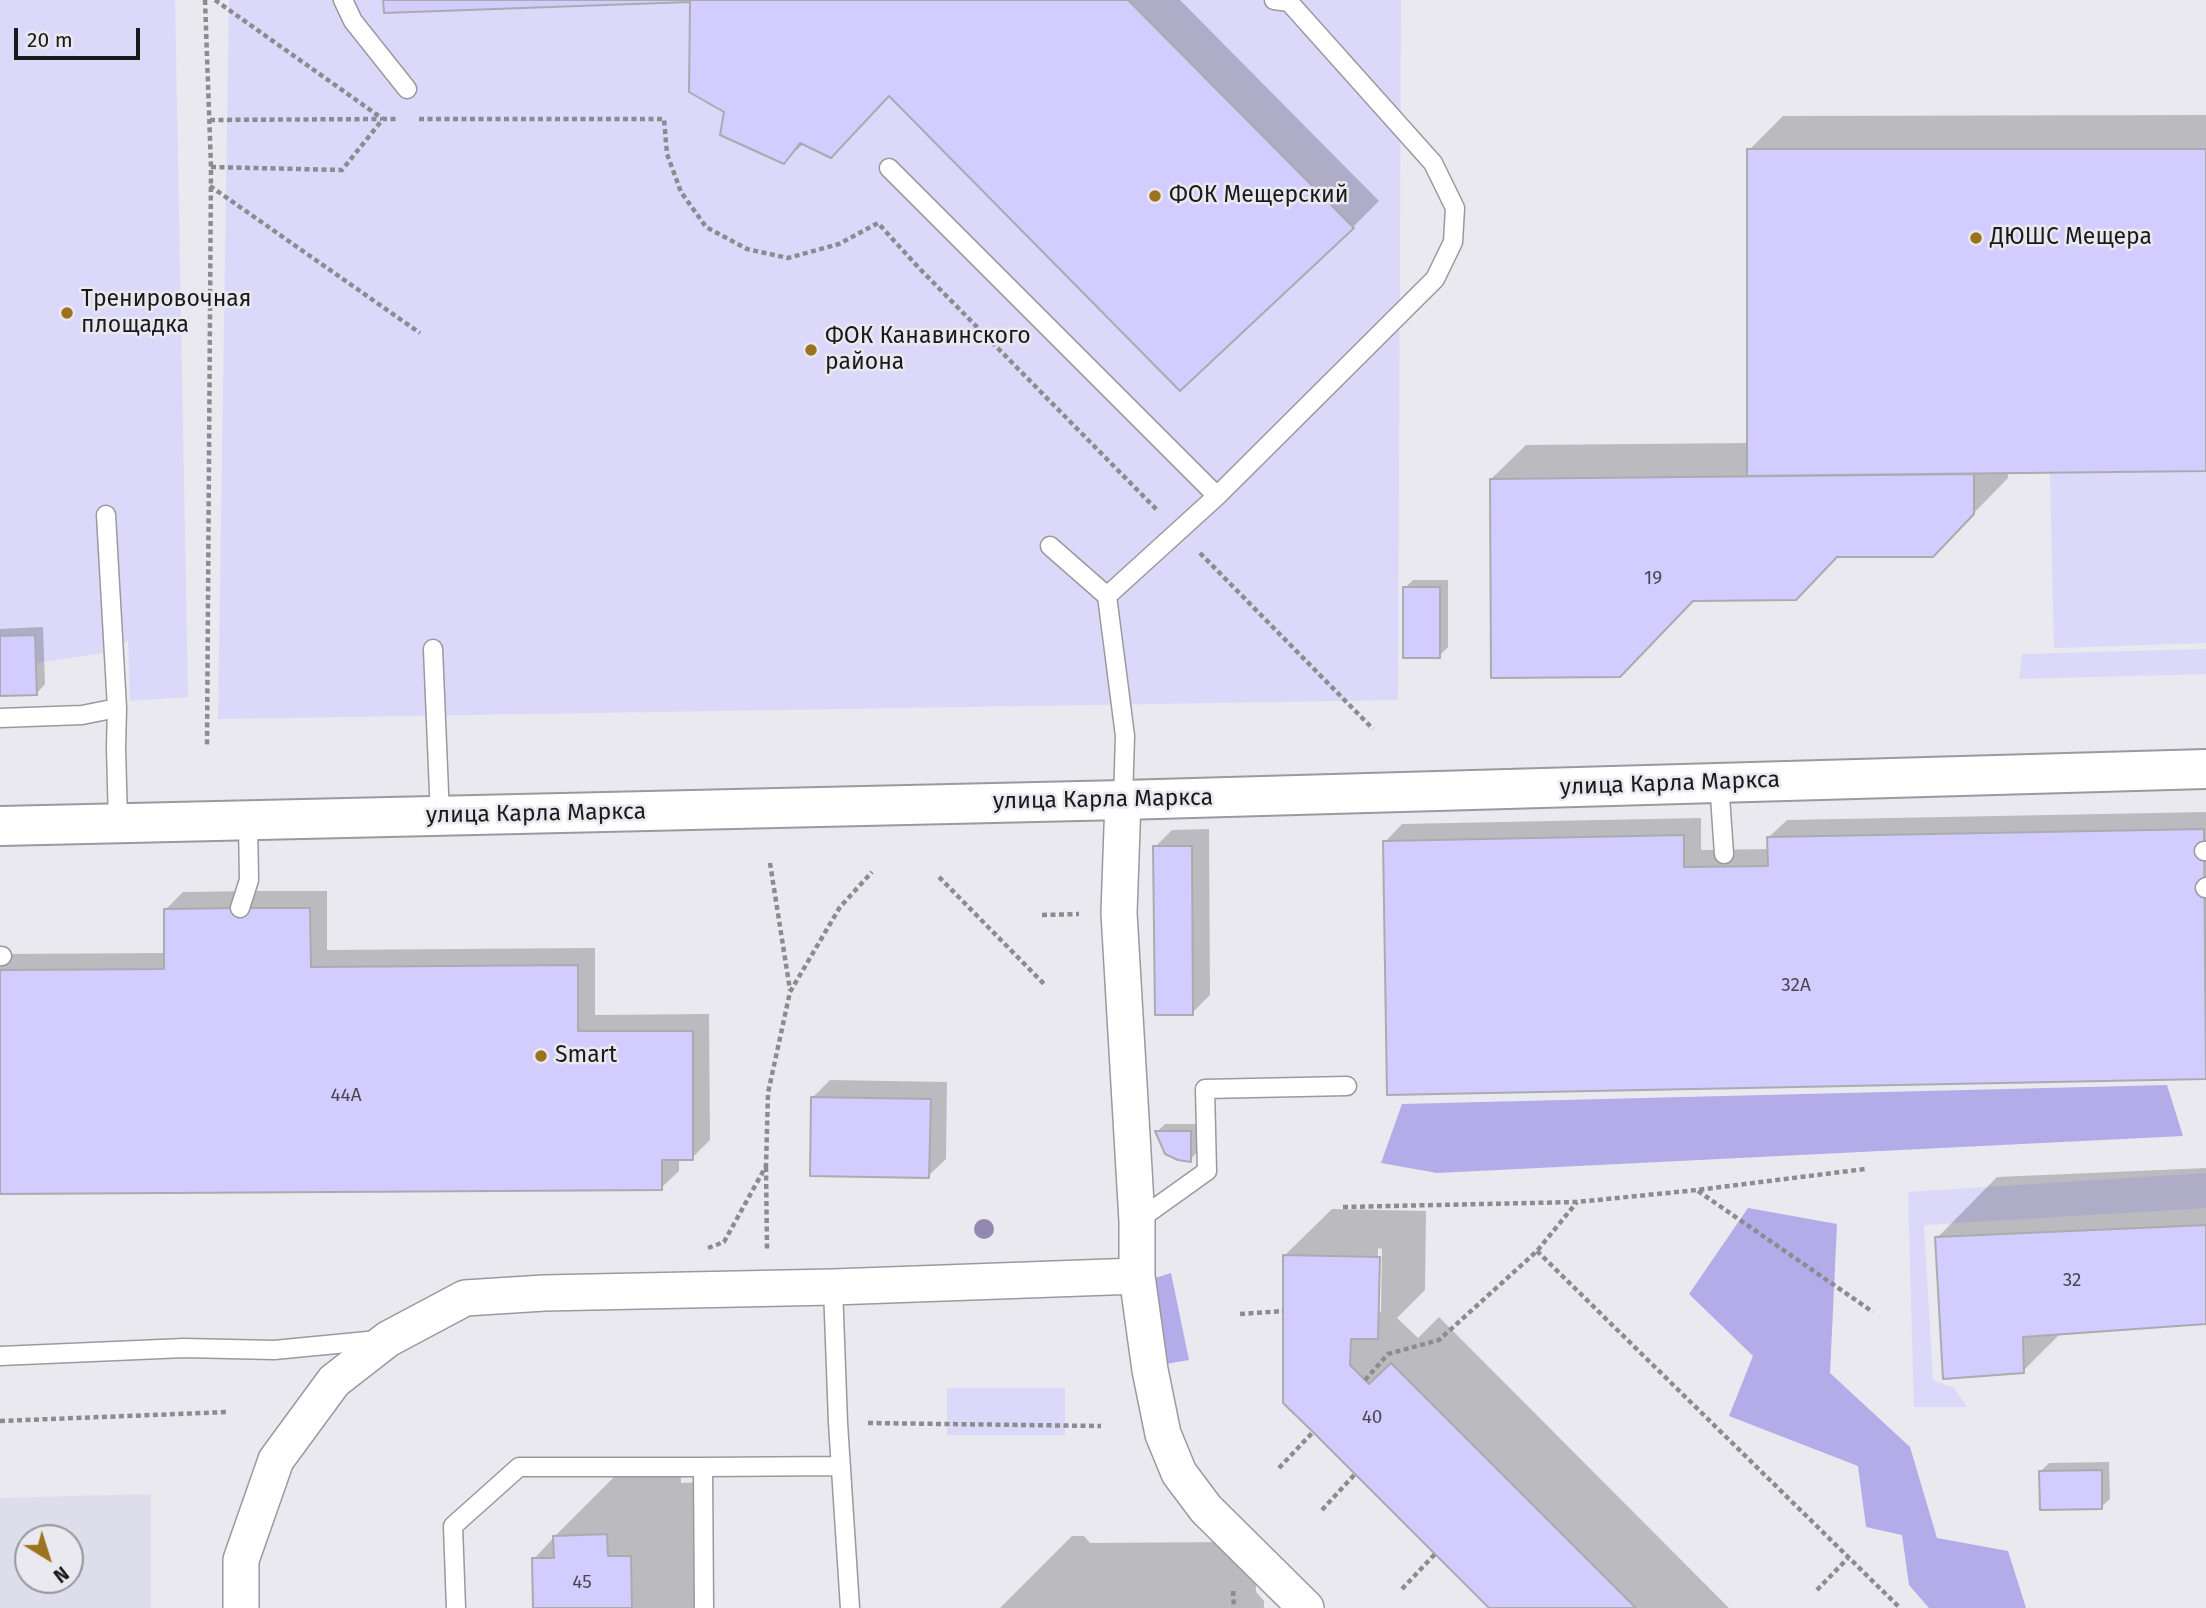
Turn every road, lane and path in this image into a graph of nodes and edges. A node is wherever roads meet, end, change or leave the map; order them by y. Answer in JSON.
{"nodes":[{"id":1,"x":205,"y":0,"type":"edge"},
{"id":2,"x":215,"y":0,"type":"edge"},
{"id":3,"x":343,"y":0,"type":"edge"},
{"id":4,"x":1274,"y":0,"type":"edge"},
{"id":5,"x":407,"y":89,"type":"dead end"},
{"id":6,"x":383,"y":119,"type":"junction"},
{"id":7,"x":210,"y":120,"type":"junction"},
{"id":8,"x":211,"y":167,"type":"junction"},
{"id":9,"x":889,"y":168,"type":"dead end"},
{"id":10,"x":210,"y":186,"type":"junction"},
{"id":11,"x":421,"y":333,"type":"dead end"},
{"id":12,"x":1217,"y":496,"type":"junction"},
{"id":13,"x":106,"y":515,"type":"dead end"},
{"id":14,"x":1179,"y":532,"type":"junction"},
{"id":15,"x":1050,"y":546,"type":"dead end"},
{"id":16,"x":1107,"y":596,"type":"junction"},
{"id":17,"x":433,"y":649,"type":"dead end"},
{"id":18,"x":117,"y":708,"type":"junction"},
{"id":19,"x":0,"y":718,"type":"edge"},
{"id":20,"x":1373,"y":729,"type":"dead end"},
{"id":21,"x":207,"y":746,"type":"dead end"},
{"id":22,"x":2206,"y":768,"type":"edge"},
{"id":23,"x":1719,"y":782,"type":"junction"},
{"id":24,"x":1123,"y":800,"type":"junction"},
{"id":25,"x":440,"y":816,"type":"junction"},
{"id":26,"x":248,"y":821,"type":"junction"},
{"id":27,"x":118,"y":823,"type":"junction"},
{"id":28,"x":0,"y":826,"type":"edge"},
{"id":29,"x":1724,"y":854,"type":"dead end"},
{"id":30,"x":771,"y":863,"type":"dead end"},
{"id":31,"x":872,"y":872,"type":"dead end"},
{"id":32,"x":939,"y":877,"type":"dead end"},
{"id":33,"x":240,"y":908,"type":"dead end"},
{"id":34,"x":1046,"y":986,"type":"dead end"},
{"id":35,"x":790,"y":992,"type":"junction"},
{"id":36,"x":1347,"y":1086,"type":"dead end"},
{"id":37,"x":766,"y":1166,"type":"junction"},
{"id":38,"x":1865,"y":1169,"type":"dead end"},
{"id":39,"x":1697,"y":1190,"type":"junction"},
{"id":40,"x":1577,"y":1202,"type":"junction"},
{"id":41,"x":1343,"y":1207,"type":"dead end"},
{"id":42,"x":1137,"y":1221,"type":"junction"},
{"id":43,"x":701,"y":1251,"type":"dead end"},
{"id":44,"x":1537,"y":1251,"type":"junction"},
{"id":45,"x":1137,"y":1276,"type":"junction"},
{"id":46,"x":833,"y":1287,"type":"junction"},
{"id":47,"x":768,"y":1288,"type":"junction"},
{"id":48,"x":1283,"y":1311,"type":"dead end"},
{"id":49,"x":1873,"y":1312,"type":"dead end"},
{"id":50,"x":1240,"y":1314,"type":"dead end"},
{"id":51,"x":388,"y":1339,"type":"junction"},
{"id":52,"x":0,"y":1356,"type":"edge"},
{"id":53,"x":1365,"y":1380,"type":"dead end"},
{"id":54,"x":228,"y":1412,"type":"dead end"},
{"id":55,"x":0,"y":1421,"type":"edge"},
{"id":56,"x":838,"y":1423,"type":"junction"},
{"id":57,"x":1101,"y":1426,"type":"dead end"},
{"id":58,"x":1312,"y":1432,"type":"dead end"},
{"id":59,"x":841,"y":1466,"type":"junction"},
{"id":60,"x":703,"y":1467,"type":"junction"},
{"id":61,"x":1279,"y":1468,"type":"dead end"},
{"id":62,"x":1355,"y":1475,"type":"dead end"},
{"id":63,"x":1322,"y":1510,"type":"dead end"},
{"id":64,"x":1435,"y":1554,"type":"dead end"},
{"id":65,"x":1848,"y":1558,"type":"junction"},
{"id":66,"x":1402,"y":1588,"type":"dead end"},
{"id":67,"x":1817,"y":1590,"type":"dead end"},
{"id":68,"x":241,"y":1608,"type":"edge"},
{"id":69,"x":456,"y":1608,"type":"edge"},
{"id":70,"x":704,"y":1608,"type":"edge"},
{"id":71,"x":850,"y":1608,"type":"edge"},
{"id":72,"x":1306,"y":1608,"type":"edge"},
{"id":73,"x":1900,"y":1608,"type":"edge"}],
"edges":[{"from":1,"to":7,"type":"path"},
{"from":2,"to":6,"type":"path"},
{"from":3,"to":5,"type":"lane"},
{"from":4,"to":12,"type":"lane"},
{"from":6,"to":7,"type":"path"},
{"from":6,"to":8,"type":"path"},
{"from":6,"to":14,"type":"path"},
{"from":7,"to":8,"type":"path"},
{"from":8,"to":10,"type":"path"},
{"from":9,"to":12,"type":"lane"},
{"from":10,"to":11,"type":"path"},
{"from":10,"to":21,"type":"path"},
{"from":12,"to":14,"type":"lane"},
{"from":13,"to":18,"type":"lane"},
{"from":14,"to":16,"type":"lane"},
{"from":14,"to":20,"type":"path"},
{"from":15,"to":16,"type":"lane"},
{"from":16,"to":24,"type":"lane"},
{"from":17,"to":25,"type":"lane"},
{"from":18,"to":19,"type":"lane"},
{"from":18,"to":27,"type":"lane"},
{"from":22,"to":23,"type":"main road","name":"улица Карла Маркса"},
{"from":23,"to":24,"type":"main road","name":"улица Карла Маркса"},
{"from":23,"to":29,"type":"lane"},
{"from":24,"to":25,"type":"main road","name":"улица Карла Маркса"},
{"from":24,"to":42,"type":"street"},
{"from":25,"to":26,"type":"main road","name":"улица Карла Маркса"},
{"from":26,"to":27,"type":"main road","name":"улица Карла Маркса"},
{"from":26,"to":33,"type":"lane"},
{"from":27,"to":28,"type":"main road","name":"улица Карла Маркса"},
{"from":30,"to":35,"type":"path"},
{"from":31,"to":35,"type":"path"},
{"from":32,"to":34,"type":"path"},
{"from":35,"to":37,"type":"path"},
{"from":36,"to":42,"type":"lane"},
{"from":37,"to":43,"type":"path"},
{"from":37,"to":47,"type":"path"},
{"from":38,"to":39,"type":"path"},
{"from":39,"to":40,"type":"path"},
{"from":39,"to":49,"type":"path"},
{"from":40,"to":41,"type":"path"},
{"from":40,"to":44,"type":"path"},
{"from":42,"to":45,"type":"street"},
{"from":44,"to":53,"type":"path"},
{"from":44,"to":65,"type":"path"},
{"from":45,"to":46,"type":"street"},
{"from":45,"to":72,"type":"street"},
{"from":46,"to":47,"type":"street"},
{"from":46,"to":56,"type":"lane"},
{"from":47,"to":51,"type":"street"},
{"from":48,"to":50,"type":"path"},
{"from":51,"to":52,"type":"lane"},
{"from":51,"to":68,"type":"street"},
{"from":54,"to":55,"type":"path"},
{"from":56,"to":57,"type":"path"},
{"from":56,"to":59,"type":"lane"},
{"from":58,"to":61,"type":"path"},
{"from":59,"to":60,"type":"lane"},
{"from":59,"to":71,"type":"lane"},
{"from":60,"to":69,"type":"lane"},
{"from":60,"to":70,"type":"lane"},
{"from":62,"to":63,"type":"path"},
{"from":64,"to":66,"type":"path"},
{"from":65,"to":67,"type":"path"},
{"from":65,"to":73,"type":"path"}]}
